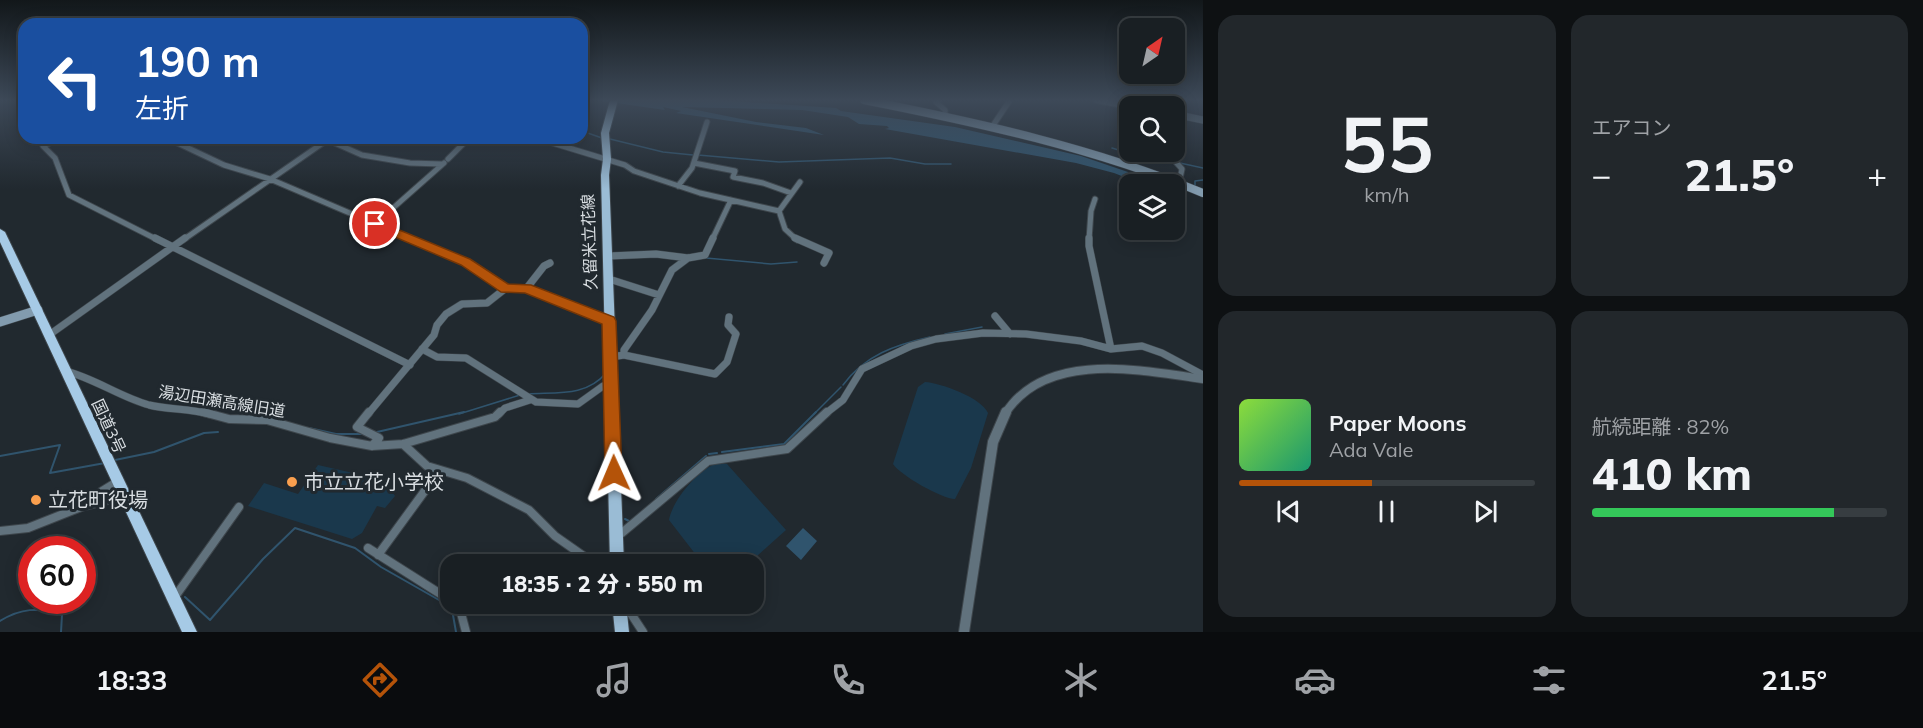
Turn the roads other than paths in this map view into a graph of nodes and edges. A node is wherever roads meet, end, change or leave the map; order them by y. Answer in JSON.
{"nodes":[{"id":1,"x":606,"y":129,"type":"edge"},
{"id":2,"x":705,"y":129,"type":"edge"},
{"id":3,"x":998,"y":129,"type":"edge"},
{"id":4,"x":47,"y":144,"type":"edge"},
{"id":5,"x":180,"y":144,"type":"edge"},
{"id":6,"x":322,"y":144,"type":"edge"},
{"id":7,"x":340,"y":144,"type":"edge"},
{"id":8,"x":462,"y":144,"type":"edge"},
{"id":9,"x":556,"y":144,"type":"edge"},
{"id":10,"x":696,"y":158,"type":"junction"},
{"id":11,"x":607,"y":159,"type":"junction"},
{"id":12,"x":444,"y":162,"type":"junction"},
{"id":13,"x":1153,"y":174,"type":"edge"},
{"id":14,"x":270,"y":179,"type":"junction"},
{"id":15,"x":800,"y":182,"type":"dead end"},
{"id":16,"x":678,"y":186,"type":"junction"},
{"id":17,"x":1185,"y":186,"type":"edge"},
{"id":18,"x":791,"y":193,"type":"junction"},
{"id":19,"x":1203,"y":193,"type":"edge"},
{"id":20,"x":1095,"y":199,"type":"dead end"},
{"id":21,"x":731,"y":200,"type":"junction"},
{"id":22,"x":779,"y":211,"type":"junction"},
{"id":23,"x":375,"y":224,"type":"junction"},
{"id":24,"x":0,"y":232,"type":"edge"},
{"id":25,"x":174,"y":246,"type":"junction"},
{"id":26,"x":609,"y":256,"type":"junction"},
{"id":27,"x":688,"y":258,"type":"junction"},
{"id":28,"x":550,"y":263,"type":"dead end"},
{"id":29,"x":824,"y":263,"type":"dead end"},
{"id":30,"x":609,"y":279,"type":"junction"},
{"id":31,"x":506,"y":288,"type":"junction"},
{"id":32,"x":526,"y":289,"type":"junction"},
{"id":33,"x":659,"y":294,"type":"junction"},
{"id":34,"x":38,"y":310,"type":"junction"},
{"id":35,"x":995,"y":316,"type":"dead end"},
{"id":36,"x":729,"y":317,"type":"dead end"},
{"id":37,"x":609,"y":321,"type":"junction"},
{"id":38,"x":0,"y":322,"type":"edge"},
{"id":39,"x":1010,"y":333,"type":"junction"},
{"id":40,"x":49,"y":335,"type":"junction"},
{"id":41,"x":1113,"y":346,"type":"junction"},
{"id":42,"x":422,"y":349,"type":"junction"},
{"id":43,"x":624,"y":355,"type":"junction"},
{"id":44,"x":611,"y":357,"type":"junction"},
{"id":45,"x":410,"y":365,"type":"junction"},
{"id":46,"x":65,"y":371,"type":"junction"},
{"id":47,"x":1203,"y":377,"type":"edge"},
{"id":48,"x":612,"y":386,"type":"junction"},
{"id":49,"x":530,"y":399,"type":"junction"},
{"id":50,"x":403,"y":444,"type":"junction"},
{"id":51,"x":372,"y":446,"type":"junction"},
{"id":52,"x":440,"y":470,"type":"junction"},
{"id":53,"x":117,"y":483,"type":"junction"},
{"id":54,"x":124,"y":496,"type":"junction"},
{"id":55,"x":239,"y":507,"type":"dead end"},
{"id":56,"x":69,"y":512,"type":"junction"},
{"id":57,"x":0,"y":531,"type":"edge"},
{"id":58,"x":615,"y":538,"type":"junction"},
{"id":59,"x":368,"y":548,"type":"dead end"},
{"id":60,"x":581,"y":554,"type":"edge"},
{"id":61,"x":616,"y":554,"type":"edge"},
{"id":62,"x":378,"y":555,"type":"junction"},
{"id":63,"x":440,"y":594,"type":"edge"},
{"id":64,"x":174,"y":598,"type":"junction"},
{"id":65,"x":461,"y":614,"type":"edge"},
{"id":66,"x":620,"y":614,"type":"edge"},
{"id":67,"x":631,"y":614,"type":"edge"},
{"id":68,"x":190,"y":632,"type":"edge"},
{"id":69,"x":466,"y":632,"type":"edge"},
{"id":70,"x":622,"y":632,"type":"edge"},
{"id":71,"x":643,"y":632,"type":"edge"},
{"id":72,"x":964,"y":632,"type":"edge"}],
"edges":[{"from":1,"to":11,"type":"main road","name":"久留米立花線"},
{"from":2,"to":10,"type":"street"},
{"from":3,"to":13,"type":"main road"},
{"from":4,"to":25,"type":"street"},
{"from":5,"to":14,"type":"street"},
{"from":6,"to":14,"type":"street"},
{"from":7,"to":12,"type":"street"},
{"from":8,"to":12,"type":"street"},
{"from":9,"to":11,"type":"street"},
{"from":10,"to":16,"type":"street"},
{"from":10,"to":18,"type":"street"},
{"from":11,"to":16,"type":"street"},
{"from":11,"to":26,"type":"main road","name":"久留米立花線"},
{"from":12,"to":23,"type":"street"},
{"from":14,"to":23,"type":"street"},
{"from":14,"to":25,"type":"street"},
{"from":15,"to":18,"type":"street"},
{"from":16,"to":21,"type":"street"},
{"from":17,"to":19,"type":"main road"},
{"from":18,"to":22,"type":"street"},
{"from":20,"to":41,"type":"street"},
{"from":21,"to":22,"type":"street"},
{"from":21,"to":27,"type":"street"},
{"from":22,"to":29,"type":"street"},
{"from":23,"to":31,"type":"street"},
{"from":24,"to":34,"type":"highway","name":"国道3号"},
{"from":25,"to":40,"type":"street"},
{"from":25,"to":45,"type":"street"},
{"from":26,"to":27,"type":"street"},
{"from":26,"to":30,"type":"main road","name":"久留米立花線"},
{"from":27,"to":33,"type":"street"},
{"from":28,"to":32,"type":"street"},
{"from":30,"to":33,"type":"street"},
{"from":30,"to":37,"type":"main road","name":"久留米立花線"},
{"from":31,"to":32,"type":"street"},
{"from":31,"to":42,"type":"street"},
{"from":32,"to":37,"type":"street"},
{"from":33,"to":43,"type":"street"},
{"from":34,"to":38,"type":"main road"},
{"from":34,"to":40,"type":"highway","name":"国道3号"},
{"from":35,"to":39,"type":"street"},
{"from":36,"to":43,"type":"street"},
{"from":37,"to":44,"type":"main road","name":"久留米立花線"},
{"from":39,"to":41,"type":"street"},
{"from":39,"to":58,"type":"street"},
{"from":40,"to":46,"type":"highway","name":"国道3号"},
{"from":41,"to":47,"type":"street"},
{"from":42,"to":45,"type":"street"},
{"from":42,"to":49,"type":"street"},
{"from":43,"to":44,"type":"street"},
{"from":44,"to":48,"type":"main road","name":"久留米立花線"},
{"from":45,"to":51,"type":"street"},
{"from":46,"to":51,"type":"street","name":"湯辺田瀬高線旧道"},
{"from":46,"to":53,"type":"highway","name":"国道3号"},
{"from":47,"to":72,"type":"street"},
{"from":48,"to":49,"type":"street"},
{"from":48,"to":58,"type":"main road","name":"久留米立花線"},
{"from":49,"to":50,"type":"street","name":"湯辺田瀬高線旧道"},
{"from":50,"to":51,"type":"street","name":"湯辺田瀬高線旧道"},
{"from":50,"to":52,"type":"street"},
{"from":52,"to":60,"type":"street"},
{"from":52,"to":62,"type":"street"},
{"from":53,"to":54,"type":"highway","name":"国道3号"},
{"from":53,"to":56,"type":"street"},
{"from":54,"to":56,"type":"street"},
{"from":54,"to":64,"type":"highway","name":"国道3号"},
{"from":55,"to":64,"type":"street"},
{"from":56,"to":57,"type":"street"},
{"from":58,"to":61,"type":"main road","name":"久留米立花線"},
{"from":59,"to":62,"type":"street"},
{"from":62,"to":63,"type":"street"},
{"from":64,"to":68,"type":"highway","name":"国道3号"},
{"from":65,"to":69,"type":"street"},
{"from":66,"to":70,"type":"main road"},
{"from":67,"to":71,"type":"street"}]}
